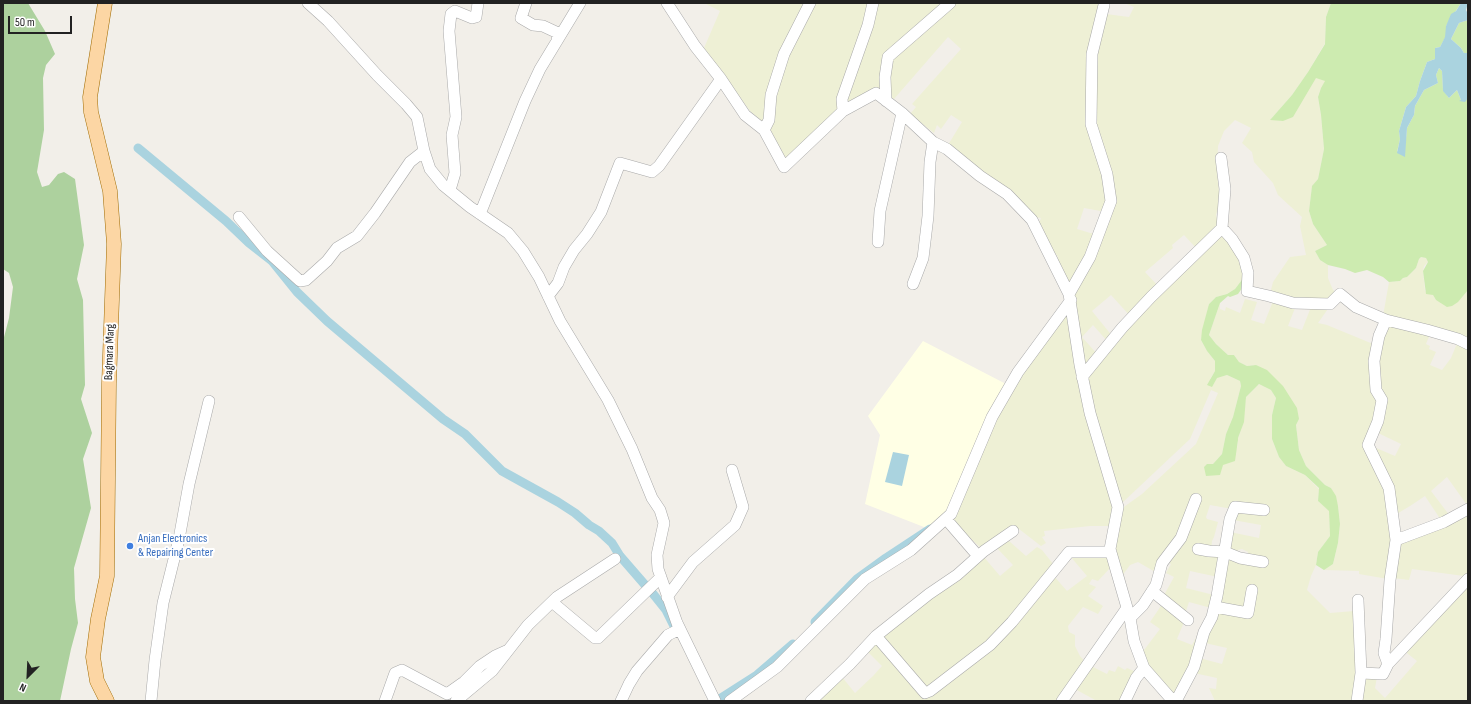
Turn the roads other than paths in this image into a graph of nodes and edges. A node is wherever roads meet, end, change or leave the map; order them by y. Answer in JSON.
{"nodes":[{"id":1,"x":105,"y":3,"type":"edge"},
{"id":2,"x":308,"y":3,"type":"edge"},
{"id":3,"x":478,"y":3,"type":"edge"},
{"id":4,"x":526,"y":3,"type":"edge"},
{"id":5,"x":580,"y":3,"type":"edge"},
{"id":6,"x":667,"y":3,"type":"edge"},
{"id":7,"x":810,"y":3,"type":"edge"},
{"id":8,"x":873,"y":3,"type":"edge"},
{"id":9,"x":950,"y":3,"type":"edge"},
{"id":10,"x":1104,"y":5,"type":"dead end"},
{"id":11,"x":557,"y":41,"type":"junction"},
{"id":12,"x":721,"y":79,"type":"junction"},
{"id":13,"x":886,"y":101,"type":"junction"},
{"id":14,"x":843,"y":112,"type":"junction"},
{"id":15,"x":902,"y":113,"type":"junction"},
{"id":16,"x":764,"y":130,"type":"junction"},
{"id":17,"x":933,"y":142,"type":"junction"},
{"id":18,"x":424,"y":150,"type":"junction"},
{"id":19,"x":1221,"y":158,"type":"dead end"},
{"id":20,"x":450,"y":190,"type":"junction"},
{"id":21,"x":480,"y":214,"type":"junction"},
{"id":22,"x":239,"y":217,"type":"dead end"},
{"id":23,"x":1222,"y":228,"type":"junction"},
{"id":24,"x":878,"y":242,"type":"dead end"},
{"id":25,"x":913,"y":284,"type":"dead end"},
{"id":26,"x":548,"y":296,"type":"junction"},
{"id":27,"x":1070,"y":297,"type":"junction"},
{"id":28,"x":1386,"y":320,"type":"junction"},
{"id":29,"x":1468,"y":344,"type":"edge"},
{"id":30,"x":1082,"y":377,"type":"junction"},
{"id":31,"x":209,"y":401,"type":"dead end"},
{"id":32,"x":732,"y":470,"type":"dead end"},
{"id":33,"x":1196,"y":499,"type":"dead end"},
{"id":34,"x":1468,"y":509,"type":"edge"},
{"id":35,"x":1264,"y":510,"type":"dead end"},
{"id":36,"x":946,"y":519,"type":"junction"},
{"id":37,"x":1013,"y":530,"type":"dead end"},
{"id":38,"x":1396,"y":540,"type":"junction"},
{"id":39,"x":1198,"y":549,"type":"dead end"},
{"id":40,"x":1111,"y":552,"type":"junction"},
{"id":41,"x":1225,"y":552,"type":"junction"},
{"id":42,"x":978,"y":556,"type":"junction"},
{"id":43,"x":615,"y":559,"type":"dead end"},
{"id":44,"x":1263,"y":562,"type":"dead end"},
{"id":45,"x":660,"y":577,"type":"junction"},
{"id":46,"x":1468,"y":578,"type":"edge"},
{"id":47,"x":1252,"y":590,"type":"dead end"},
{"id":48,"x":1152,"y":591,"type":"junction"},
{"id":49,"x":667,"y":597,"type":"junction"},
{"id":50,"x":1358,"y":600,"type":"dead end"},
{"id":51,"x":552,"y":602,"type":"junction"},
{"id":52,"x":1215,"y":607,"type":"junction"},
{"id":53,"x":1129,"y":613,"type":"junction"},
{"id":54,"x":1188,"y":620,"type":"dead end"},
{"id":55,"x":680,"y":629,"type":"junction"},
{"id":56,"x":876,"y":636,"type":"junction"},
{"id":57,"x":508,"y":650,"type":"junction"},
{"id":58,"x":1388,"y":664,"type":"junction"},
{"id":59,"x":1144,"y":668,"type":"junction"},
{"id":60,"x":1361,"y":673,"type":"junction"},
{"id":61,"x":107,"y":701,"type":"edge"},
{"id":62,"x":151,"y":701,"type":"edge"},
{"id":63,"x":385,"y":701,"type":"edge"},
{"id":64,"x":456,"y":701,"type":"edge"},
{"id":65,"x":621,"y":701,"type":"edge"},
{"id":66,"x":714,"y":701,"type":"edge"},
{"id":67,"x":730,"y":701,"type":"edge"},
{"id":68,"x":811,"y":701,"type":"edge"},
{"id":69,"x":1062,"y":701,"type":"edge"},
{"id":70,"x":1125,"y":701,"type":"edge"},
{"id":71,"x":1175,"y":701,"type":"edge"},
{"id":72,"x":1357,"y":701,"type":"edge"}],
"edges":[{"from":1,"to":61,"type":"main road","name":"Bagmara Marg"},
{"from":2,"to":18,"type":"street"},
{"from":3,"to":20,"type":"street"},
{"from":4,"to":11,"type":"street"},
{"from":5,"to":11,"type":"street"},
{"from":6,"to":12,"type":"street"},
{"from":7,"to":16,"type":"street"},
{"from":8,"to":14,"type":"street"},
{"from":9,"to":13,"type":"street"},
{"from":10,"to":27,"type":"street"},
{"from":11,"to":21,"type":"street"},
{"from":12,"to":16,"type":"street"},
{"from":12,"to":26,"type":"street"},
{"from":13,"to":14,"type":"street"},
{"from":13,"to":15,"type":"street"},
{"from":14,"to":16,"type":"street"},
{"from":15,"to":17,"type":"street"},
{"from":15,"to":24,"type":"street"},
{"from":17,"to":25,"type":"street"},
{"from":17,"to":27,"type":"street"},
{"from":18,"to":20,"type":"street"},
{"from":18,"to":22,"type":"street"},
{"from":19,"to":23,"type":"street"},
{"from":20,"to":21,"type":"street"},
{"from":21,"to":26,"type":"street"},
{"from":23,"to":28,"type":"street"},
{"from":23,"to":30,"type":"street"},
{"from":26,"to":45,"type":"street"},
{"from":27,"to":30,"type":"street"},
{"from":27,"to":36,"type":"street"},
{"from":28,"to":29,"type":"street"},
{"from":28,"to":38,"type":"street"},
{"from":30,"to":40,"type":"street"},
{"from":31,"to":62,"type":"street"},
{"from":32,"to":49,"type":"street"},
{"from":33,"to":48,"type":"street"},
{"from":34,"to":38,"type":"street"},
{"from":35,"to":41,"type":"street"},
{"from":36,"to":42,"type":"street"},
{"from":36,"to":67,"type":"street"},
{"from":37,"to":42,"type":"street"},
{"from":38,"to":58,"type":"street"},
{"from":39,"to":41,"type":"street"},
{"from":40,"to":53,"type":"street"},
{"from":40,"to":56,"type":"street"},
{"from":41,"to":44,"type":"street"},
{"from":41,"to":52,"type":"street"},
{"from":42,"to":56,"type":"street"},
{"from":43,"to":51,"type":"street"},
{"from":45,"to":49,"type":"street"},
{"from":45,"to":51,"type":"street"},
{"from":46,"to":58,"type":"street"},
{"from":47,"to":52,"type":"street"},
{"from":48,"to":53,"type":"street"},
{"from":48,"to":54,"type":"street"},
{"from":49,"to":55,"type":"street"},
{"from":50,"to":60,"type":"street"},
{"from":51,"to":57,"type":"street"},
{"from":52,"to":71,"type":"street"},
{"from":53,"to":59,"type":"street"},
{"from":53,"to":69,"type":"street"},
{"from":55,"to":65,"type":"street"},
{"from":55,"to":66,"type":"street"},
{"from":56,"to":68,"type":"street"},
{"from":57,"to":63,"type":"street"},
{"from":57,"to":64,"type":"street"},
{"from":58,"to":60,"type":"street"},
{"from":59,"to":70,"type":"street"},
{"from":59,"to":71,"type":"street"},
{"from":60,"to":72,"type":"street"}]}
